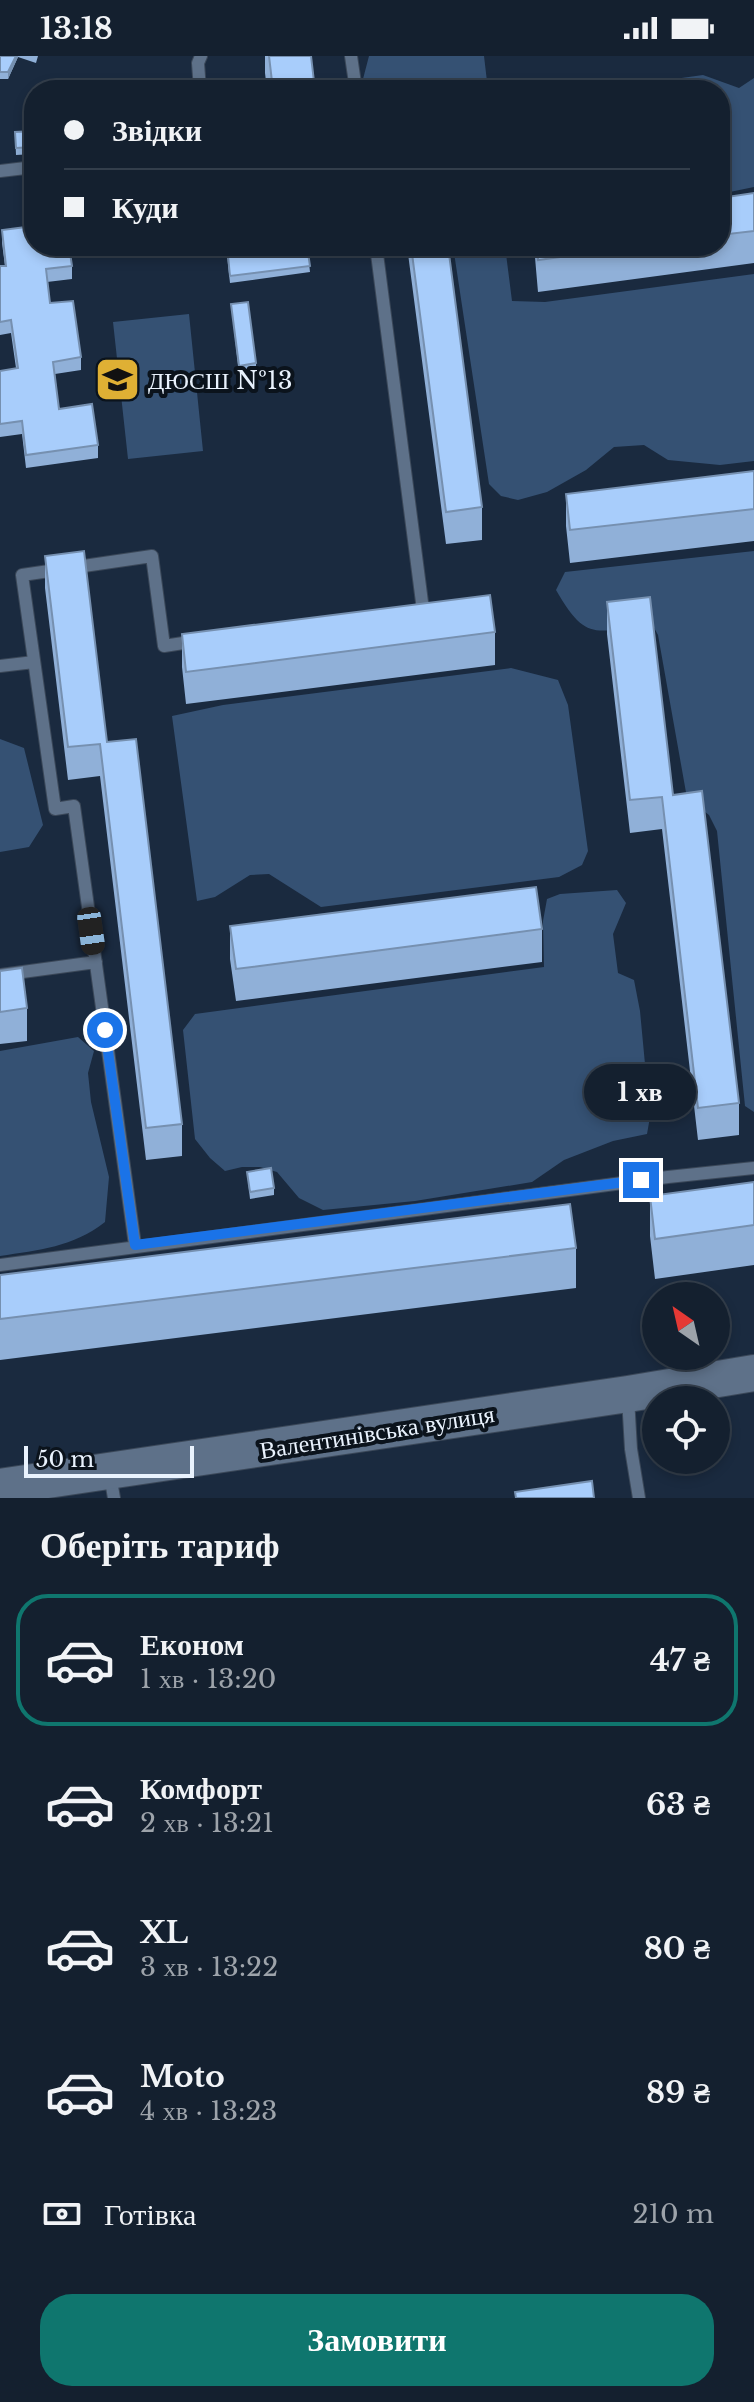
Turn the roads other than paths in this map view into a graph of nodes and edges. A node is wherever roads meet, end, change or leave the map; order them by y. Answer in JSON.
{"nodes":[{"id":1,"x":201,"y":56,"type":"edge"},
{"id":2,"x":351,"y":56,"type":"edge"},
{"id":3,"x":199,"y":80,"type":"edge"},
{"id":4,"x":355,"y":80,"type":"edge"},
{"id":5,"x":24,"y":168,"type":"edge"},
{"id":6,"x":0,"y":171,"type":"edge"},
{"id":7,"x":377,"y":256,"type":"edge"},
{"id":8,"x":407,"y":612,"type":"edge"},
{"id":9,"x":210,"y":639,"type":"edge"},
{"id":10,"x":34,"y":662,"type":"junction"},
{"id":11,"x":0,"y":666,"type":"edge"},
{"id":12,"x":96,"y":962,"type":"junction"},
{"id":13,"x":0,"y":975,"type":"edge"},
{"id":14,"x":754,"y":1168,"type":"edge"},
{"id":15,"x":135,"y":1245,"type":"junction"},
{"id":16,"x":0,"y":1265,"type":"edge"},
{"id":17,"x":754,"y":1373,"type":"edge"},
{"id":18,"x":628,"y":1394,"type":"junction"},
{"id":19,"x":112,"y":1485,"type":"edge"},
{"id":20,"x":0,"y":1487,"type":"edge"},
{"id":21,"x":639,"y":1498,"type":"edge"}],
"edges":[{"from":1,"to":3,"type":"lane"},
{"from":2,"to":4,"type":"lane"},
{"from":5,"to":6,"type":"lane"},
{"from":7,"to":8,"type":"lane"},
{"from":9,"to":10,"type":"lane"},
{"from":10,"to":11,"type":"lane"},
{"from":10,"to":12,"type":"lane"},
{"from":12,"to":13,"type":"lane"},
{"from":12,"to":15,"type":"lane"},
{"from":14,"to":15,"type":"lane"},
{"from":15,"to":16,"type":"lane"},
{"from":17,"to":18,"type":"street","name":"Валентинівська вулиця"},
{"from":18,"to":19,"type":"street","name":"Валентинівська вулиця"},
{"from":18,"to":21,"type":"lane"},
{"from":19,"to":20,"type":"street","name":"Валентинівська вулиця"}]}
